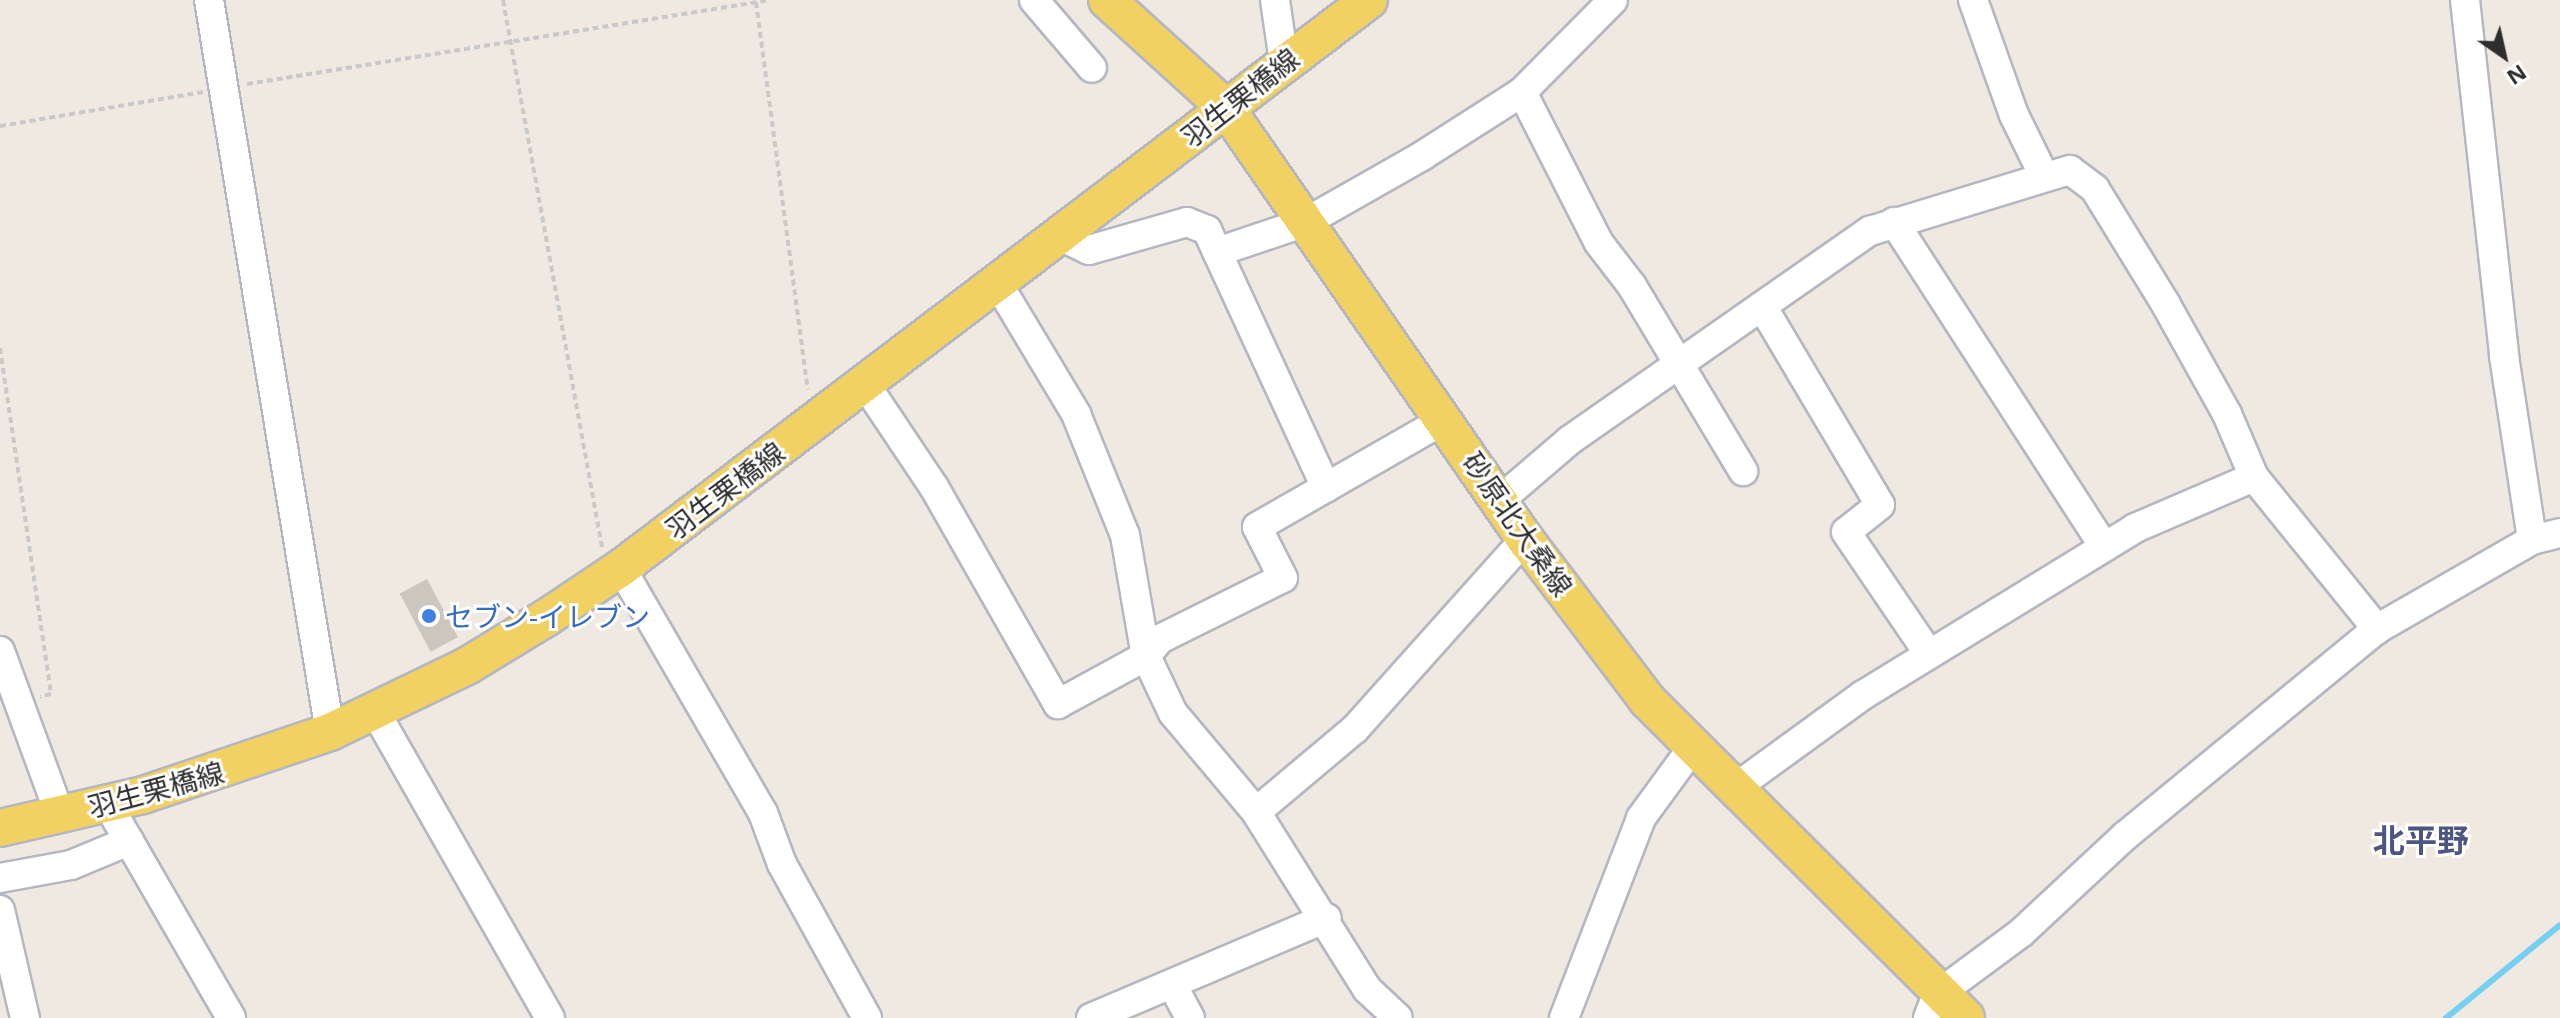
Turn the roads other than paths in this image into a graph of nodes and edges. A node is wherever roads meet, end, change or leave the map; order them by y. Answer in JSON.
{"nodes":[{"id":1,"x":209,"y":0,"type":"edge"},
{"id":2,"x":1034,"y":0,"type":"edge"},
{"id":3,"x":1107,"y":0,"type":"edge"},
{"id":4,"x":1275,"y":0,"type":"edge"},
{"id":5,"x":1369,"y":0,"type":"edge"},
{"id":6,"x":1613,"y":0,"type":"edge"},
{"id":7,"x":1973,"y":0,"type":"edge"},
{"id":8,"x":2465,"y":0,"type":"edge"},
{"id":9,"x":1284,"y":62,"type":"junction"},
{"id":10,"x":1092,"y":68,"type":"dead end"},
{"id":11,"x":1522,"y":92,"type":"junction"},
{"id":12,"x":1226,"y":108,"type":"junction"},
{"id":13,"x":2044,"y":176,"type":"junction"},
{"id":14,"x":1306,"y":222,"type":"junction"},
{"id":15,"x":1894,"y":222,"type":"junction"},
{"id":16,"x":1060,"y":236,"type":"junction"},
{"id":17,"x":1217,"y":252,"type":"junction"},
{"id":18,"x":998,"y":284,"type":"junction"},
{"id":19,"x":1762,"y":306,"type":"junction"},
{"id":20,"x":1678,"y":364,"type":"junction"},
{"id":21,"x":865,"y":384,"type":"junction"},
{"id":22,"x":1444,"y":420,"type":"junction"},
{"id":23,"x":1743,"y":471,"type":"dead end"},
{"id":24,"x":2254,"y":477,"type":"junction"},
{"id":25,"x":1326,"y":488,"type":"junction"},
{"id":26,"x":1500,"y":500,"type":"junction"},
{"id":27,"x":2560,"y":533,"type":"edge"},
{"id":28,"x":1525,"y":539,"type":"junction"},
{"id":29,"x":2532,"y":540,"type":"junction"},
{"id":30,"x":2104,"y":547,"type":"junction"},
{"id":31,"x":615,"y":572,"type":"junction"},
{"id":32,"x":2377,"y":629,"type":"junction"},
{"id":33,"x":0,"y":651,"type":"edge"},
{"id":34,"x":1929,"y":654,"type":"junction"},
{"id":35,"x":1146,"y":656,"type":"junction"},
{"id":36,"x":376,"y":713,"type":"junction"},
{"id":37,"x":330,"y":732,"type":"junction"},
{"id":38,"x":1692,"y":748,"type":"junction"},
{"id":39,"x":1735,"y":788,"type":"junction"},
{"id":40,"x":107,"y":803,"type":"junction"},
{"id":41,"x":1256,"y":812,"type":"junction"},
{"id":42,"x":60,"y":815,"type":"junction"},
{"id":43,"x":0,"y":828,"type":"edge"},
{"id":44,"x":129,"y":841,"type":"junction"},
{"id":45,"x":0,"y":878,"type":"edge"},
{"id":46,"x":0,"y":910,"type":"edge"},
{"id":47,"x":1327,"y":918,"type":"junction"},
{"id":48,"x":1173,"y":986,"type":"junction"},
{"id":49,"x":1932,"y":1007,"type":"edge"},
{"id":50,"x":25,"y":1018,"type":"edge"},
{"id":51,"x":231,"y":1018,"type":"edge"},
{"id":52,"x":550,"y":1018,"type":"edge"},
{"id":53,"x":867,"y":1018,"type":"edge"},
{"id":54,"x":1091,"y":1018,"type":"edge"},
{"id":55,"x":1190,"y":1018,"type":"edge"},
{"id":56,"x":1398,"y":1018,"type":"edge"},
{"id":57,"x":1564,"y":1018,"type":"edge"},
{"id":58,"x":1966,"y":1018,"type":"edge"}],
"edges":[{"from":1,"to":37,"type":"street"},
{"from":2,"to":10,"type":"street"},
{"from":3,"to":12,"type":"main road","name":"砂原北大桑線"},
{"from":4,"to":9,"type":"street"},
{"from":5,"to":9,"type":"main road","name":"羽生栗橋線"},
{"from":6,"to":11,"type":"street"},
{"from":7,"to":13,"type":"street"},
{"from":8,"to":29,"type":"street"},
{"from":9,"to":12,"type":"main road","name":"羽生栗橋線"},
{"from":11,"to":14,"type":"street"},
{"from":11,"to":20,"type":"street"},
{"from":12,"to":14,"type":"main road","name":"砂原北大桑線"},
{"from":12,"to":16,"type":"main road","name":"羽生栗橋線"},
{"from":13,"to":15,"type":"street"},
{"from":13,"to":24,"type":"street"},
{"from":14,"to":17,"type":"street"},
{"from":14,"to":22,"type":"main road","name":"砂原北大桑線"},
{"from":15,"to":19,"type":"street"},
{"from":15,"to":30,"type":"street"},
{"from":16,"to":17,"type":"street"},
{"from":16,"to":18,"type":"main road","name":"羽生栗橋線"},
{"from":17,"to":25,"type":"street"},
{"from":18,"to":21,"type":"main road","name":"羽生栗橋線"},
{"from":18,"to":35,"type":"street"},
{"from":19,"to":20,"type":"street"},
{"from":19,"to":34,"type":"street"},
{"from":20,"to":23,"type":"street"},
{"from":20,"to":26,"type":"street"},
{"from":21,"to":31,"type":"main road","name":"羽生栗橋線"},
{"from":21,"to":35,"type":"street"},
{"from":22,"to":25,"type":"street"},
{"from":22,"to":26,"type":"main road","name":"砂原北大桑線"},
{"from":24,"to":30,"type":"street"},
{"from":24,"to":32,"type":"street"},
{"from":25,"to":35,"type":"street"},
{"from":26,"to":28,"type":"main road","name":"砂原北大桑線"},
{"from":27,"to":29,"type":"street"},
{"from":28,"to":38,"type":"main road","name":"砂原北大桑線"},
{"from":28,"to":41,"type":"street"},
{"from":29,"to":32,"type":"street"},
{"from":30,"to":34,"type":"street"},
{"from":31,"to":36,"type":"main road","name":"羽生栗橋線"},
{"from":31,"to":53,"type":"street"},
{"from":32,"to":49,"type":"street"},
{"from":33,"to":42,"type":"street"},
{"from":34,"to":39,"type":"street"},
{"from":35,"to":41,"type":"street"},
{"from":36,"to":37,"type":"main road","name":"羽生栗橋線"},
{"from":36,"to":52,"type":"street"},
{"from":37,"to":40,"type":"main road","name":"羽生栗橋線"},
{"from":38,"to":39,"type":"main road","name":"砂原北大桑線"},
{"from":38,"to":57,"type":"street"},
{"from":39,"to":49,"type":"main road","name":"砂原北大桑線"},
{"from":40,"to":42,"type":"main road","name":"羽生栗橋線"},
{"from":40,"to":44,"type":"street"},
{"from":41,"to":47,"type":"street"},
{"from":42,"to":43,"type":"main road","name":"羽生栗橋線"},
{"from":44,"to":45,"type":"street"},
{"from":44,"to":51,"type":"street"},
{"from":46,"to":50,"type":"street"},
{"from":47,"to":48,"type":"street"},
{"from":47,"to":56,"type":"street"},
{"from":48,"to":54,"type":"street"},
{"from":48,"to":55,"type":"street"},
{"from":49,"to":58,"type":"main road","name":"砂原北大桑線"}]}
